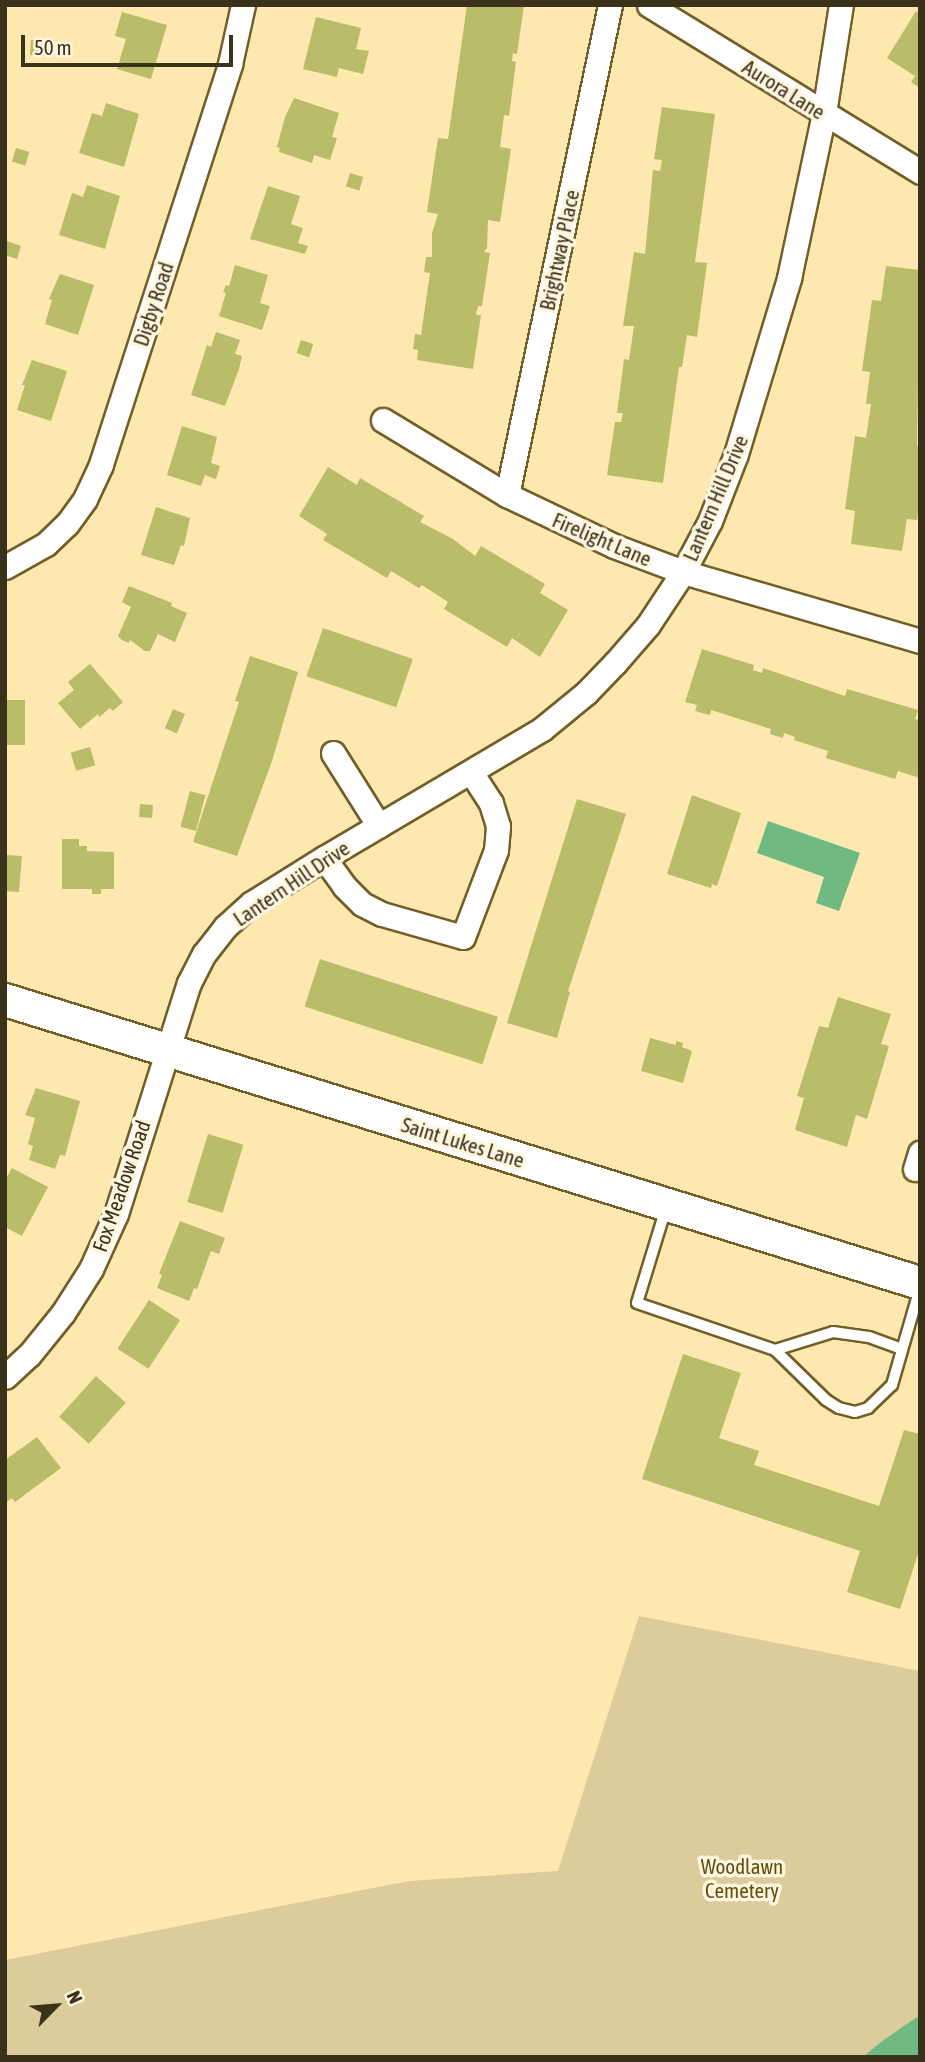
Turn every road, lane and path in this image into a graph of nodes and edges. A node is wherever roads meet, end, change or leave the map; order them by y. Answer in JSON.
{"nodes":[{"id":1,"x":243,"y":5,"type":"edge"},
{"id":2,"x":610,"y":5,"type":"edge"},
{"id":3,"x":649,"y":5,"type":"edge"},
{"id":4,"x":841,"y":5,"type":"edge"},
{"id":5,"x":824,"y":113,"type":"junction"},
{"id":6,"x":920,"y":172,"type":"edge"},
{"id":7,"x":383,"y":420,"type":"dead end"},
{"id":8,"x":507,"y":495,"type":"junction"},
{"id":9,"x":5,"y":567,"type":"edge"},
{"id":10,"x":683,"y":572,"type":"junction"},
{"id":11,"x":920,"y":641,"type":"edge"},
{"id":12,"x":333,"y":753,"type":"dead end"},
{"id":13,"x":471,"y":772,"type":"junction"},
{"id":14,"x":379,"y":825,"type":"junction"},
{"id":15,"x":324,"y":858,"type":"junction"},
{"id":16,"x":5,"y":1000,"type":"edge"},
{"id":17,"x":166,"y":1050,"type":"junction"},
{"id":18,"x":667,"y":1205,"type":"junction"},
{"id":19,"x":920,"y":1286,"type":"edge"},
{"id":20,"x":902,"y":1349,"type":"junction"},
{"id":21,"x":775,"y":1350,"type":"junction"},
{"id":22,"x":5,"y":1377,"type":"edge"}],
"edges":[{"from":1,"to":9,"type":"street","name":"Digby Road"},
{"from":2,"to":8,"type":"street","name":"Brightway Place"},
{"from":3,"to":5,"type":"street","name":"Aurora Lane"},
{"from":4,"to":5,"type":"street","name":"Lantern Hill Drive"},
{"from":5,"to":6,"type":"street","name":"Aurora Lane"},
{"from":5,"to":10,"type":"street","name":"Lantern Hill Drive"},
{"from":7,"to":8,"type":"street","name":"Firelight Lane"},
{"from":8,"to":10,"type":"street","name":"Firelight Lane"},
{"from":10,"to":11,"type":"street","name":"Firelight Lane"},
{"from":10,"to":13,"type":"street","name":"Lantern Hill Drive"},
{"from":12,"to":14,"type":"street"},
{"from":13,"to":14,"type":"street","name":"Lantern Hill Drive"},
{"from":13,"to":15,"type":"street"},
{"from":14,"to":15,"type":"street","name":"Lantern Hill Drive"},
{"from":15,"to":17,"type":"street","name":"Lantern Hill Drive"},
{"from":16,"to":17,"type":"street","name":"Saint Lukes Lane"},
{"from":17,"to":18,"type":"street","name":"Saint Lukes Lane"},
{"from":17,"to":22,"type":"street","name":"Fox Meadow Road"},
{"from":18,"to":19,"type":"street","name":"Saint Lukes Lane"},
{"from":18,"to":21,"type":"lane"},
{"from":19,"to":20,"type":"lane"},
{"from":20,"to":21,"type":"lane"},
{"from":20,"to":21,"type":"lane"}]}
